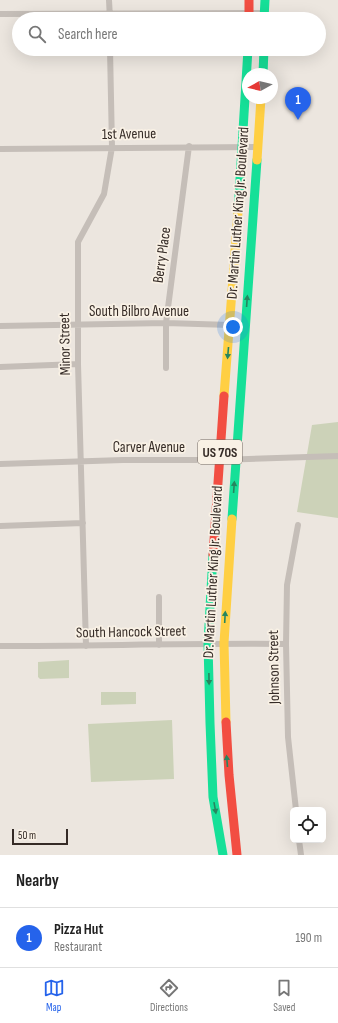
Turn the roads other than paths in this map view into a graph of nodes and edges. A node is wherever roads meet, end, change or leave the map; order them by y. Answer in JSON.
{"nodes":[{"id":1,"x":109,"y":0,"type":"edge"},
{"id":2,"x":249,"y":0,"type":"edge"},
{"id":3,"x":265,"y":0,"type":"edge"},
{"id":4,"x":110,"y":12,"type":"edge"},
{"id":5,"x":249,"y":12,"type":"edge"},
{"id":6,"x":265,"y":12,"type":"edge"},
{"id":7,"x":0,"y":14,"type":"edge"},
{"id":8,"x":12,"y":14,"type":"edge"},
{"id":9,"x":110,"y":56,"type":"edge"},
{"id":10,"x":248,"y":56,"type":"edge"},
{"id":11,"x":264,"y":56,"type":"edge"},
{"id":12,"x":263,"y":68,"type":"edge"},
{"id":13,"x":261,"y":104,"type":"edge"},
{"id":14,"x":189,"y":146,"type":"junction"},
{"id":15,"x":242,"y":146,"type":"junction"},
{"id":16,"x":112,"y":147,"type":"junction"},
{"id":17,"x":258,"y":147,"type":"junction"},
{"id":18,"x":0,"y":148,"type":"edge"},
{"id":19,"x":166,"y":323,"type":"junction"},
{"id":20,"x":77,"y":325,"type":"junction"},
{"id":21,"x":0,"y":326,"type":"edge"},
{"id":22,"x":230,"y":326,"type":"junction"},
{"id":23,"x":78,"y":364,"type":"junction"},
{"id":24,"x":0,"y":367,"type":"edge"},
{"id":25,"x":166,"y":368,"type":"dead end"},
{"id":26,"x":338,"y":456,"type":"edge"},
{"id":27,"x":236,"y":459,"type":"junction"},
{"id":28,"x":219,"y":460,"type":"junction"},
{"id":29,"x":80,"y":461,"type":"junction"},
{"id":30,"x":0,"y":464,"type":"edge"},
{"id":31,"x":83,"y":524,"type":"junction"},
{"id":32,"x":298,"y":524,"type":"dead end"},
{"id":33,"x":0,"y":526,"type":"edge"},
{"id":34,"x":159,"y":597,"type":"dead end"},
{"id":35,"x":208,"y":643,"type":"junction"},
{"id":36,"x":224,"y":643,"type":"junction"},
{"id":37,"x":286,"y":644,"type":"junction"},
{"id":38,"x":159,"y":645,"type":"junction"},
{"id":39,"x":0,"y":646,"type":"edge"},
{"id":40,"x":86,"y":646,"type":"junction"},
{"id":41,"x":296,"y":807,"type":"edge"},
{"id":42,"x":299,"y":843,"type":"edge"},
{"id":43,"x":223,"y":855,"type":"edge"},
{"id":44,"x":237,"y":855,"type":"edge"},
{"id":45,"x":301,"y":855,"type":"edge"}],
"edges":[{"from":1,"to":4,"type":"street"},
{"from":2,"to":5,"type":"main road"},
{"from":3,"to":6,"type":"main road"},
{"from":7,"to":8,"type":"street"},
{"from":9,"to":16,"type":"street","name":"Minor Street"},
{"from":10,"to":15,"type":"main road","name":"Dr. Martin Luther King Jr. Boulevard","number":"US 70S"},
{"from":11,"to":12,"type":"main road"},
{"from":13,"to":17,"type":"main road","name":"Dr. Martin Luther King Jr. Boulevard","number":"US 70S"},
{"from":14,"to":15,"type":"street","name":"1st Avenue"},
{"from":14,"to":16,"type":"street","name":"1st Avenue"},
{"from":14,"to":19,"type":"street","name":"Berry Place"},
{"from":15,"to":17,"type":"street","name":"1st Avenue"},
{"from":15,"to":22,"type":"main road","name":"Dr. Martin Luther King Jr. Boulevard","number":"US 70S"},
{"from":16,"to":18,"type":"street","name":"1st Avenue"},
{"from":16,"to":20,"type":"street","name":"Minor Street"},
{"from":27,"to":17,"type":"main road","name":"Dr. Martin Luther King Jr. Boulevard","number":"US 70S","one_way":true},
{"from":19,"to":20,"type":"street","name":"South Bilbro Avenue"},
{"from":19,"to":22,"type":"street","name":"South Bilbro Avenue"},
{"from":19,"to":25,"type":"street","name":"Berry Place"},
{"from":20,"to":21,"type":"street","name":"South Bilbro Avenue"},
{"from":20,"to":23,"type":"street","name":"Minor Street"},
{"from":22,"to":28,"type":"main road","name":"Dr. Martin Luther King Jr. Boulevard","number":"US 70S","one_way":true},
{"from":23,"to":24,"type":"street"},
{"from":23,"to":29,"type":"street","name":"Minor Street"},
{"from":26,"to":27,"type":"street","name":"Carver Avenue"},
{"from":27,"to":28,"type":"street","name":"Carver Avenue"},
{"from":36,"to":27,"type":"main road","name":"Dr. Martin Luther King Jr. Boulevard","number":"US 70S","one_way":true},
{"from":28,"to":29,"type":"street","name":"Carver Avenue"},
{"from":28,"to":35,"type":"main road","name":"Dr. Martin Luther King Jr. Boulevard","number":"US 70S"},
{"from":29,"to":30,"type":"street","name":"Carver Avenue"},
{"from":29,"to":31,"type":"street","name":"Minor Street"},
{"from":31,"to":33,"type":"street"},
{"from":31,"to":40,"type":"street","name":"Minor Street"},
{"from":32,"to":37,"type":"street","name":"Johnson Street"},
{"from":34,"to":38,"type":"street"},
{"from":35,"to":36,"type":"street","name":"South Hancock Street"},
{"from":35,"to":38,"type":"street","name":"South Hancock Street"},
{"from":35,"to":43,"type":"main road","name":"Dr. Martin Luther King Jr. Boulevard","number":"US 70S","one_way":true},
{"from":36,"to":37,"type":"street","name":"South Hancock Street"},
{"from":44,"to":36,"type":"main road","name":"Dr. Martin Luther King Jr. Boulevard","number":"US 70S","one_way":true},
{"from":37,"to":41,"type":"street","name":"Johnson Street"},
{"from":38,"to":40,"type":"street","name":"South Hancock Street"},
{"from":39,"to":40,"type":"street","name":"South Hancock Street"},
{"from":42,"to":45,"type":"street"}]}
